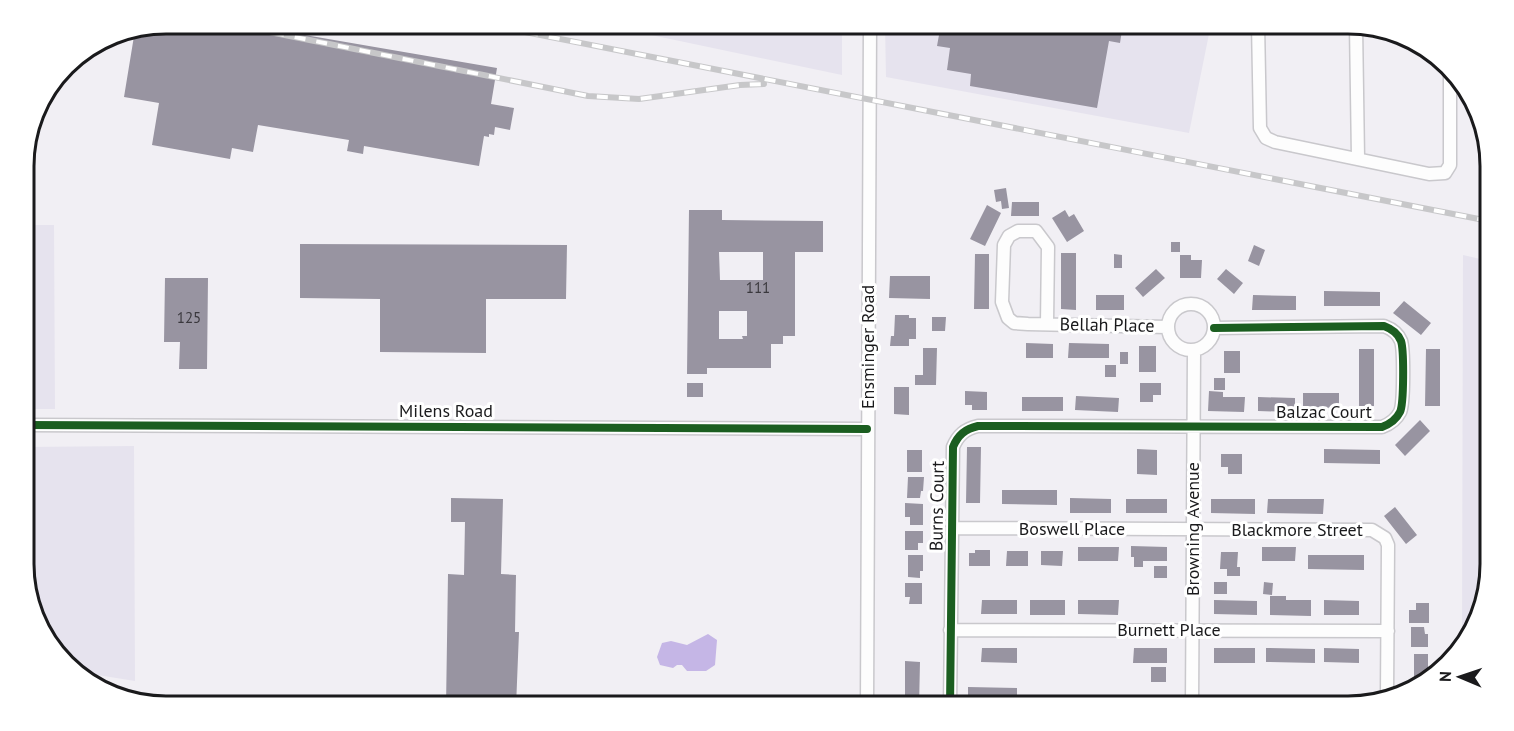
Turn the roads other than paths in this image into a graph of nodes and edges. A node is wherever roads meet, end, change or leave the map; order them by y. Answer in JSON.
{"nodes":[{"id":1,"x":870,"y":34,"type":"edge"},
{"id":2,"x":1258,"y":34,"type":"edge"},
{"id":3,"x":1356,"y":35,"type":"edge"},
{"id":4,"x":1450,"y":84,"type":"edge"},
{"id":5,"x":1358,"y":158,"type":"junction"},
{"id":6,"x":1047,"y":324,"type":"junction"},
{"id":7,"x":1167,"y":327,"type":"junction"},
{"id":8,"x":1214,"y":328,"type":"junction"},
{"id":9,"x":1194,"y":351,"type":"junction"},
{"id":10,"x":34,"y":425,"type":"edge"},
{"id":11,"x":1193,"y":427,"type":"junction"},
{"id":12,"x":867,"y":429,"type":"junction"},
{"id":13,"x":952,"y":528,"type":"junction"},
{"id":14,"x":1193,"y":529,"type":"junction"},
{"id":15,"x":950,"y":630,"type":"junction"},
{"id":16,"x":1193,"y":630,"type":"junction"},
{"id":17,"x":1388,"y":631,"type":"junction"},
{"id":18,"x":1387,"y":690,"type":"edge"},
{"id":19,"x":867,"y":696,"type":"edge"},
{"id":20,"x":950,"y":696,"type":"edge"},
{"id":21,"x":1192,"y":696,"type":"edge"}],
"edges":[{"from":1,"to":12,"type":"street","name":"Ensminger Road"},
{"from":2,"to":5,"type":"street"},
{"from":3,"to":5,"type":"street"},
{"from":4,"to":5,"type":"street"},
{"from":6,"to":6,"type":"street","name":"Bellah Place"},
{"from":6,"to":7,"type":"street","name":"Bellah Place"},
{"from":7,"to":8,"type":"street"},
{"from":7,"to":9,"type":"street"},
{"from":8,"to":9,"type":"street"},
{"from":8,"to":11,"type":"street","name":"Balzac Court"},
{"from":9,"to":11,"type":"street","name":"Browning Avenue"},
{"from":10,"to":12,"type":"street","name":"Milens Road"},
{"from":11,"to":13,"type":"street","name":"Burns Court"},
{"from":11,"to":14,"type":"street","name":"Browning Avenue"},
{"from":12,"to":19,"type":"street","name":"Ensminger Road"},
{"from":13,"to":14,"type":"street","name":"Boswell Place"},
{"from":13,"to":15,"type":"street","name":"Burns Court"},
{"from":14,"to":16,"type":"street","name":"Browning Avenue"},
{"from":14,"to":17,"type":"street","name":"Blackmore Street"},
{"from":15,"to":16,"type":"street","name":"Burnett Place"},
{"from":15,"to":20,"type":"street","name":"Burns Court"},
{"from":16,"to":17,"type":"street","name":"Burnett Place"},
{"from":16,"to":21,"type":"street","name":"Browning Avenue"},
{"from":17,"to":18,"type":"street","name":"Blackmore Street"}]}
